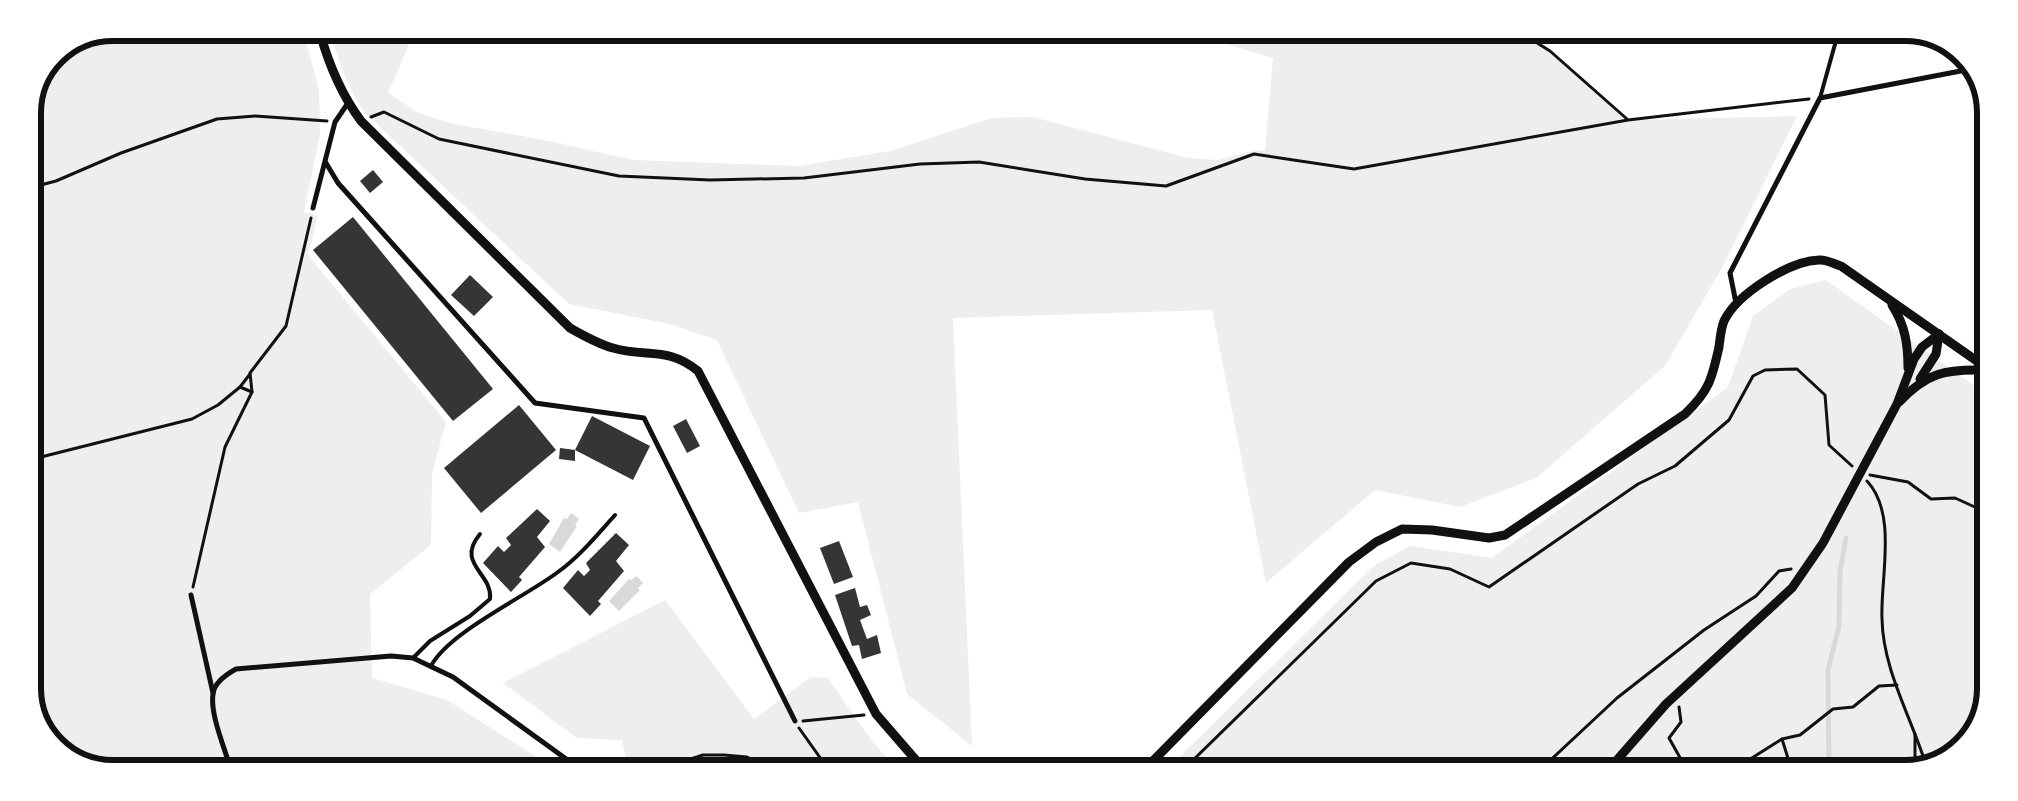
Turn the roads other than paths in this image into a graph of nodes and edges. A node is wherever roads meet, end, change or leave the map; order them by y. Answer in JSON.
{"nodes":[{"id":1,"x":322,"y":41,"type":"edge"},
{"id":2,"x":1836,"y":41,"type":"edge"},
{"id":3,"x":1963,"y":71,"type":"edge"},
{"id":4,"x":1820,"y":98,"type":"junction"},
{"id":5,"x":348,"y":104,"type":"junction"},
{"id":6,"x":326,"y":164,"type":"junction"},
{"id":7,"x":313,"y":208,"type":"road end"},
{"id":8,"x":1890,"y":300,"type":"junction"},
{"id":9,"x":1736,"y":303,"type":"junction"},
{"id":10,"x":1939,"y":334,"type":"junction"},
{"id":11,"x":1977,"y":363,"type":"edge"},
{"id":12,"x":1977,"y":369,"type":"edge"},
{"id":13,"x":1908,"y":371,"type":"junction"},
{"id":14,"x":1913,"y":387,"type":"junction"},
{"id":15,"x":1897,"y":404,"type":"junction"},
{"id":16,"x":615,"y":515,"type":"dead end"},
{"id":17,"x":480,"y":534,"type":"dead end"},
{"id":18,"x":191,"y":595,"type":"road end"},
{"id":19,"x":413,"y":658,"type":"junction"},
{"id":20,"x":431,"y":666,"type":"junction"},
{"id":21,"x":212,"y":693,"type":"junction"},
{"id":22,"x":795,"y":721,"type":"road end"},
{"id":23,"x":228,"y":760,"type":"edge"},
{"id":24,"x":568,"y":760,"type":"edge"},
{"id":25,"x":916,"y":760,"type":"edge"},
{"id":26,"x":1154,"y":760,"type":"edge"},
{"id":27,"x":1616,"y":760,"type":"edge"}],
"edges":[{"from":1,"to":5,"type":"street"},
{"from":2,"to":4,"type":"lane"},
{"from":3,"to":4,"type":"street"},
{"from":4,"to":9,"type":"street"},
{"from":5,"to":6,"type":"street"},
{"from":5,"to":25,"type":"street"},
{"from":6,"to":7,"type":"street"},
{"from":6,"to":22,"type":"street"},
{"from":8,"to":9,"type":"street"},
{"from":8,"to":10,"type":"street"},
{"from":8,"to":13,"type":"street"},
{"from":9,"to":26,"type":"street"},
{"from":10,"to":11,"type":"street"},
{"from":10,"to":13,"type":"street"},
{"from":10,"to":14,"type":"street"},
{"from":12,"to":14,"type":"street"},
{"from":13,"to":15,"type":"street"},
{"from":14,"to":15,"type":"street"},
{"from":15,"to":27,"type":"street"},
{"from":16,"to":20,"type":"lane"},
{"from":17,"to":19,"type":"lane"},
{"from":18,"to":21,"type":"street"},
{"from":19,"to":20,"type":"street"},
{"from":19,"to":21,"type":"street"},
{"from":20,"to":24,"type":"street"},
{"from":21,"to":23,"type":"street"}]}
